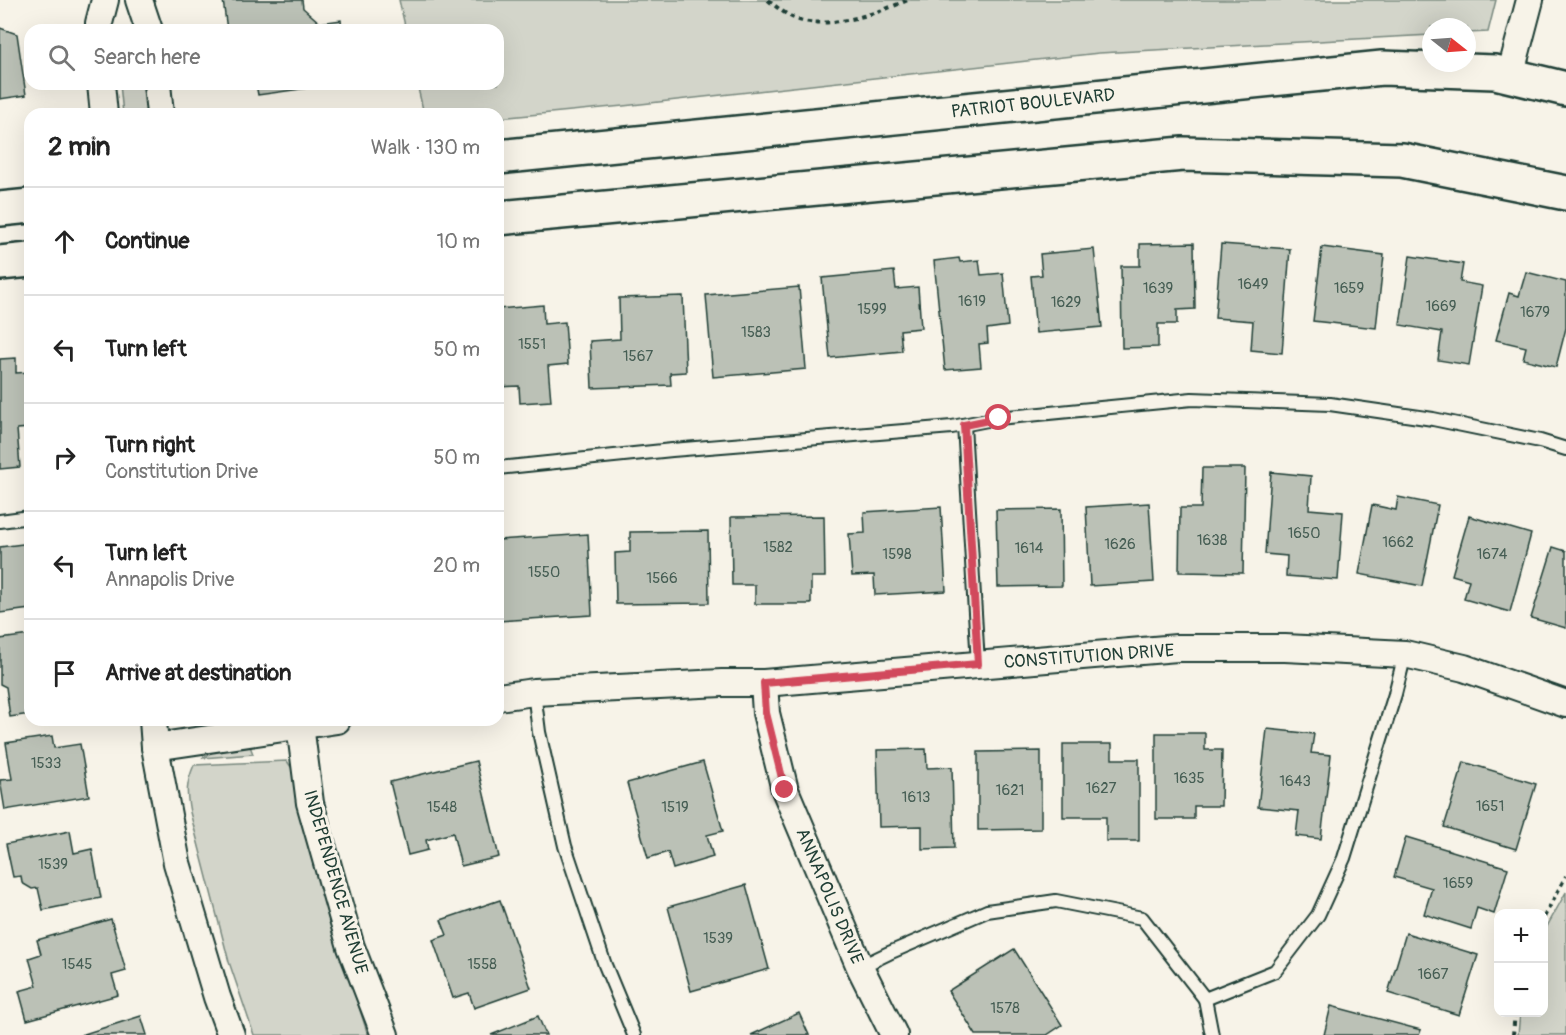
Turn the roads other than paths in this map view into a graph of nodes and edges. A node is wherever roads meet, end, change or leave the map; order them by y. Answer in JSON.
{"nodes":[{"id":1,"x":105,"y":0,"type":"edge"},
{"id":2,"x":138,"y":0,"type":"edge"},
{"id":3,"x":1530,"y":0,"type":"edge"},
{"id":4,"x":99,"y":24,"type":"edge"},
{"id":5,"x":147,"y":24,"type":"edge"},
{"id":6,"x":1510,"y":76,"type":"junction"},
{"id":7,"x":1566,"y":89,"type":"edge"},
{"id":8,"x":102,"y":90,"type":"edge"},
{"id":9,"x":158,"y":90,"type":"edge"},
{"id":10,"x":103,"y":108,"type":"edge"},
{"id":11,"x":159,"y":108,"type":"edge"},
{"id":12,"x":504,"y":156,"type":"edge"},
{"id":13,"x":1566,"y":193,"type":"edge"},
{"id":14,"x":24,"y":207,"type":"edge"},
{"id":15,"x":0,"y":209,"type":"edge"},
{"id":16,"x":504,"y":217,"type":"edge"},
{"id":17,"x":24,"y":260,"type":"edge"},
{"id":18,"x":0,"y":262,"type":"edge"},
{"id":19,"x":964,"y":425,"type":"junction"},
{"id":20,"x":1566,"y":449,"type":"edge"},
{"id":21,"x":504,"y":467,"type":"edge"},
{"id":22,"x":24,"y":518,"type":"edge"},
{"id":23,"x":0,"y":521,"type":"edge"},
{"id":24,"x":1405,"y":654,"type":"junction"},
{"id":25,"x":978,"y":664,"type":"junction"},
{"id":26,"x":764,"y":683,"type":"junction"},
{"id":27,"x":534,"y":692,"type":"junction"},
{"id":28,"x":504,"y":696,"type":"edge"},
{"id":29,"x":1566,"y":704,"type":"edge"},
{"id":30,"x":153,"y":726,"type":"edge"},
{"id":31,"x":278,"y":726,"type":"edge"},
{"id":32,"x":300,"y":726,"type":"edge"},
{"id":33,"x":214,"y":729,"type":"edge"},
{"id":34,"x":155,"y":747,"type":"junction"},
{"id":35,"x":860,"y":967,"type":"junction"},
{"id":36,"x":1205,"y":999,"type":"junction"},
{"id":37,"x":231,"y":1035,"type":"edge"},
{"id":38,"x":385,"y":1035,"type":"edge"},
{"id":39,"x":634,"y":1035,"type":"edge"},
{"id":40,"x":894,"y":1035,"type":"edge"},
{"id":41,"x":1212,"y":1035,"type":"edge"}],
"edges":[{"from":1,"to":4,"type":"street"},
{"from":2,"to":5,"type":"street"},
{"from":3,"to":6,"type":"street"},
{"from":6,"to":7,"type":"main road","name":"PATRIOT BOULEVARD"},
{"from":6,"to":12,"type":"main road","name":"PATRIOT BOULEVARD"},
{"from":8,"to":10,"type":"street"},
{"from":9,"to":11,"type":"street"},
{"from":13,"to":16,"type":"main road"},
{"from":14,"to":15,"type":"main road"},
{"from":17,"to":18,"type":"main road"},
{"from":19,"to":20,"type":"lane"},
{"from":19,"to":21,"type":"lane"},
{"from":19,"to":25,"type":"lane"},
{"from":22,"to":23,"type":"lane"},
{"from":24,"to":25,"type":"street","name":"CONSTITUTION DRIVE"},
{"from":24,"to":29,"type":"street","name":"CONSTITUTION DRIVE"},
{"from":24,"to":36,"type":"lane"},
{"from":25,"to":26,"type":"street","name":"CONSTITUTION DRIVE"},
{"from":26,"to":27,"type":"street","name":"CONSTITUTION DRIVE"},
{"from":26,"to":35,"type":"street","name":"ANNAPOLIS DRIVE"},
{"from":27,"to":28,"type":"street","name":"CONSTITUTION DRIVE"},
{"from":27,"to":39,"type":"lane"},
{"from":30,"to":34,"type":"street"},
{"from":31,"to":33,"type":"street"},
{"from":32,"to":38,"type":"street","name":"INDEPENDENCE AVENUE"},
{"from":33,"to":34,"type":"street"},
{"from":34,"to":37,"type":"street"},
{"from":35,"to":36,"type":"lane"},
{"from":35,"to":40,"type":"street","name":"ANNAPOLIS DRIVE"},
{"from":36,"to":41,"type":"lane"}]}
